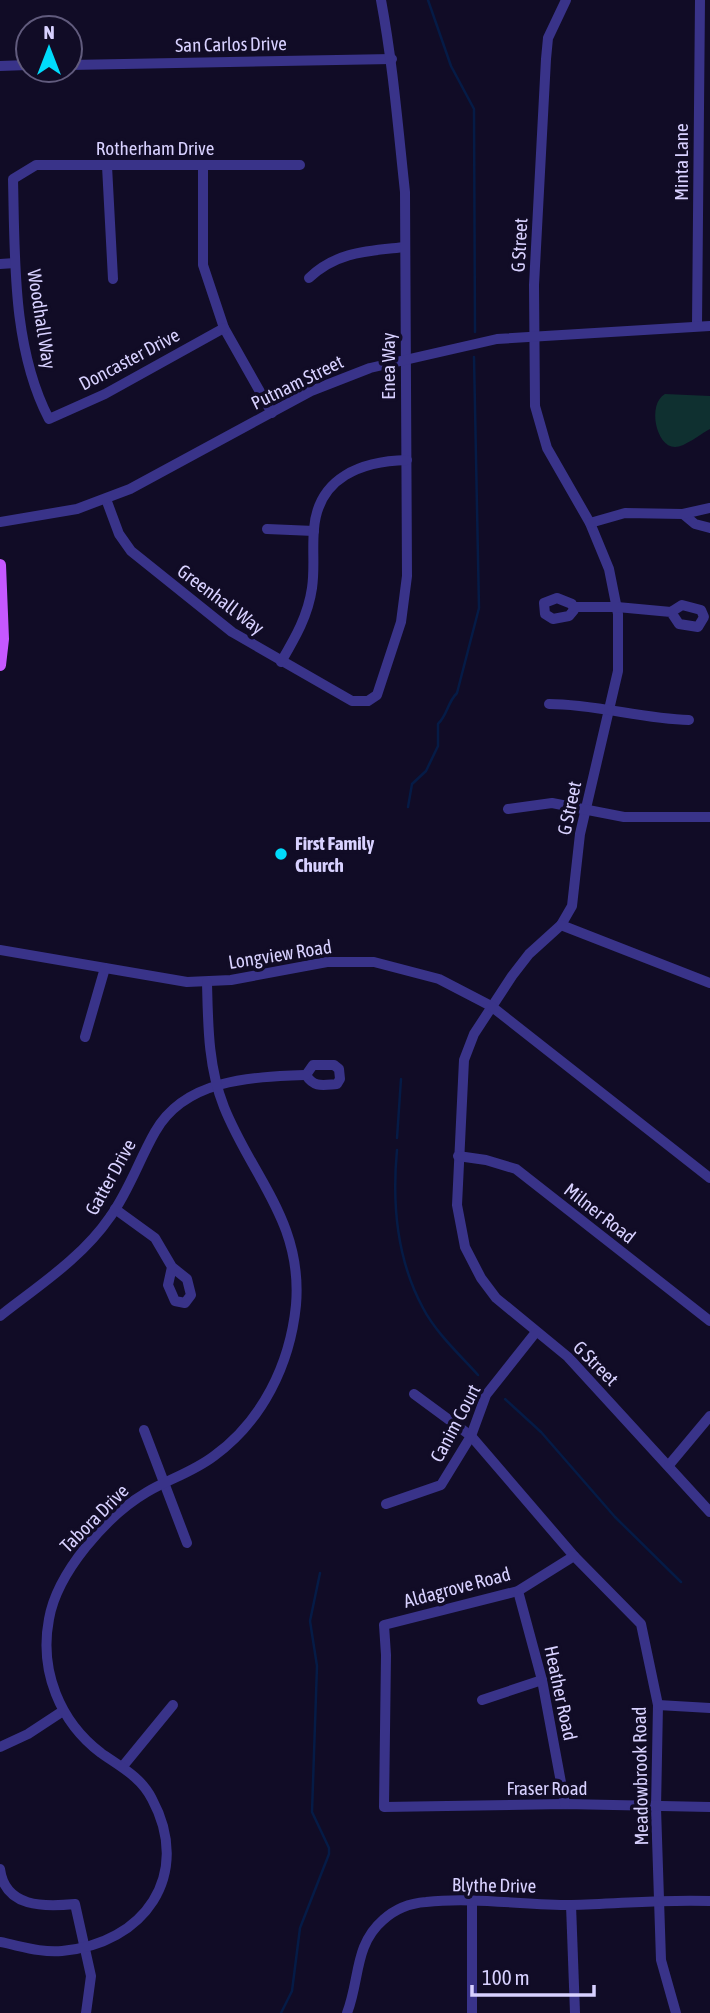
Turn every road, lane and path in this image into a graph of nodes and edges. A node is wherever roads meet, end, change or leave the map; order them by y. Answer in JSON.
{"nodes":[{"id":1,"x":381,"y":0,"type":"edge"},
{"id":2,"x":566,"y":0,"type":"edge"},
{"id":3,"x":700,"y":0,"type":"edge"},
{"id":4,"x":392,"y":59,"type":"junction"},
{"id":5,"x":84,"y":65,"type":"edge"},
{"id":6,"x":203,"y":165,"type":"junction"},
{"id":7,"x":300,"y":165,"type":"dead end"},
{"id":8,"x":107,"y":166,"type":"junction"},
{"id":9,"x":13,"y":179,"type":"joint"},
{"id":10,"x":405,"y":247,"type":"junction"},
{"id":11,"x":15,"y":263,"type":"junction"},
{"id":12,"x":0,"y":264,"type":"edge"},
{"id":13,"x":310,"y":278,"type":"dead end"},
{"id":14,"x":113,"y":279,"type":"dead end"},
{"id":15,"x":697,"y":325,"type":"junction"},
{"id":16,"x":710,"y":326,"type":"edge"},
{"id":17,"x":224,"y":328,"type":"junction"},
{"id":18,"x":533,"y":337,"type":"junction"},
{"id":19,"x":404,"y":359,"type":"junction"},
{"id":20,"x":272,"y":413,"type":"junction"},
{"id":21,"x":50,"y":419,"type":"joint"},
{"id":22,"x":407,"y":460,"type":"junction"},
{"id":23,"x":106,"y":499,"type":"junction"},
{"id":24,"x":710,"y":508,"type":"edge"},
{"id":25,"x":683,"y":514,"type":"junction"},
{"id":26,"x":0,"y":522,"type":"edge"},
{"id":27,"x":590,"y":523,"type":"junction"},
{"id":28,"x":710,"y":528,"type":"edge"},
{"id":29,"x":267,"y":529,"type":"dead end"},
{"id":30,"x":314,"y":531,"type":"junction"},
{"id":31,"x":0,"y":565,"type":"edge"},
{"id":32,"x":574,"y":607,"type":"dead end"},
{"id":33,"x":617,"y":607,"type":"junction"},
{"id":34,"x":671,"y":612,"type":"dead end"},
{"id":35,"x":281,"y":662,"type":"junction"},
{"id":36,"x":0,"y":665,"type":"edge"},
{"id":37,"x":346,"y":698,"type":"joint"},
{"id":38,"x":549,"y":705,"type":"dead end"},
{"id":39,"x":611,"y":712,"type":"junction"},
{"id":40,"x":690,"y":720,"type":"dead end"},
{"id":41,"x":586,"y":808,"type":"junction"},
{"id":42,"x":508,"y":810,"type":"dead end"},
{"id":43,"x":710,"y":817,"type":"edge"},
{"id":44,"x":561,"y":925,"type":"junction"},
{"id":45,"x":0,"y":950,"type":"edge"},
{"id":46,"x":105,"y":968,"type":"junction"},
{"id":47,"x":207,"y":982,"type":"junction"},
{"id":48,"x":710,"y":983,"type":"edge"},
{"id":49,"x":491,"y":1006,"type":"junction"},
{"id":50,"x":85,"y":1037,"type":"dead end"},
{"id":51,"x":306,"y":1075,"type":"dead end"},
{"id":52,"x":217,"y":1086,"type":"junction"},
{"id":53,"x":458,"y":1156,"type":"junction"},
{"id":54,"x":710,"y":1178,"type":"edge"},
{"id":55,"x":115,"y":1209,"type":"junction"},
{"id":56,"x":172,"y":1267,"type":"dead end"},
{"id":57,"x":0,"y":1317,"type":"edge"},
{"id":58,"x":710,"y":1321,"type":"edge"},
{"id":59,"x":536,"y":1332,"type":"junction"},
{"id":60,"x":414,"y":1394,"type":"dead end"},
{"id":61,"x":710,"y":1416,"type":"edge"},
{"id":62,"x":144,"y":1430,"type":"dead end"},
{"id":63,"x":471,"y":1436,"type":"junction"},
{"id":64,"x":669,"y":1465,"type":"junction"},
{"id":65,"x":165,"y":1483,"type":"junction"},
{"id":66,"x":386,"y":1504,"type":"dead end"},
{"id":67,"x":710,"y":1512,"type":"edge"},
{"id":68,"x":187,"y":1543,"type":"dead end"},
{"id":69,"x":574,"y":1556,"type":"junction"},
{"id":70,"x":518,"y":1591,"type":"junction"},
{"id":71,"x":542,"y":1680,"type":"junction"},
{"id":72,"x":482,"y":1700,"type":"dead end"},
{"id":73,"x":173,"y":1705,"type":"dead end"},
{"id":74,"x":658,"y":1705,"type":"junction"},
{"id":75,"x":710,"y":1708,"type":"edge"},
{"id":76,"x":63,"y":1711,"type":"junction"},
{"id":77,"x":0,"y":1747,"type":"edge"},
{"id":78,"x":122,"y":1766,"type":"junction"},
{"id":79,"x":565,"y":1804,"type":"junction"},
{"id":80,"x":384,"y":1807,"type":"joint"},
{"id":81,"x":710,"y":1807,"type":"edge"},
{"id":82,"x":656,"y":1808,"type":"junction"},
{"id":83,"x":0,"y":1870,"type":"edge"},
{"id":84,"x":659,"y":1899,"type":"junction"},
{"id":85,"x":710,"y":1900,"type":"edge"},
{"id":86,"x":472,"y":1901,"type":"junction"},
{"id":87,"x":571,"y":1905,"type":"junction"},
{"id":88,"x":0,"y":1942,"type":"edge"},
{"id":89,"x":84,"y":1948,"type":"junction"},
{"id":90,"x":86,"y":2013,"type":"edge"},
{"id":91,"x":348,"y":2013,"type":"edge"},
{"id":92,"x":472,"y":2013,"type":"edge"},
{"id":93,"x":575,"y":2013,"type":"edge"},
{"id":94,"x":676,"y":2013,"type":"edge"}],
"edges":[{"from":1,"to":4,"type":"street","name":"Enea Way"},
{"from":2,"to":18,"type":"street","name":"G Street"},
{"from":3,"to":15,"type":"street","name":"Minta Lane"},
{"from":4,"to":5,"type":"street","name":"San Carlos Drive"},
{"from":4,"to":10,"type":"street","name":"Enea Way"},
{"from":6,"to":7,"type":"street","name":"Rotherham Drive"},
{"from":6,"to":8,"type":"street","name":"Rotherham Drive"},
{"from":6,"to":17,"type":"street"},
{"from":8,"to":9,"type":"street","name":"Rotherham Drive"},
{"from":8,"to":14,"type":"street"},
{"from":9,"to":11,"type":"street","name":"Woodhall Way"},
{"from":10,"to":13,"type":"street"},
{"from":10,"to":19,"type":"street","name":"Enea Way"},
{"from":11,"to":12,"type":"street"},
{"from":11,"to":21,"type":"street","name":"Woodhall Way"},
{"from":15,"to":16,"type":"street","name":"Putnam Street"},
{"from":15,"to":18,"type":"street","name":"Putnam Street"},
{"from":17,"to":20,"type":"street"},
{"from":17,"to":21,"type":"street","name":"Doncaster Drive"},
{"from":18,"to":19,"type":"street","name":"Putnam Street"},
{"from":18,"to":27,"type":"street","name":"G Street"},
{"from":19,"to":20,"type":"street","name":"Putnam Street"},
{"from":19,"to":22,"type":"street","name":"Enea Way"},
{"from":20,"to":23,"type":"street","name":"Putnam Street"},
{"from":22,"to":30,"type":"street"},
{"from":22,"to":37,"type":"street","name":"Enea Way"},
{"from":23,"to":26,"type":"street","name":"Putnam Street"},
{"from":23,"to":35,"type":"street","name":"Greenhall Way"},
{"from":24,"to":25,"type":"street"},
{"from":25,"to":27,"type":"street"},
{"from":25,"to":28,"type":"street"},
{"from":27,"to":33,"type":"street","name":"G Street"},
{"from":29,"to":30,"type":"street"},
{"from":30,"to":35,"type":"street"},
{"from":31,"to":36,"type":"main road"},
{"from":32,"to":33,"type":"street"},
{"from":33,"to":34,"type":"street"},
{"from":33,"to":39,"type":"street","name":"G Street"},
{"from":35,"to":37,"type":"street","name":"Greenhall Way"},
{"from":38,"to":39,"type":"street"},
{"from":39,"to":40,"type":"street"},
{"from":39,"to":41,"type":"street","name":"G Street"},
{"from":41,"to":42,"type":"street"},
{"from":41,"to":43,"type":"street"},
{"from":41,"to":44,"type":"street","name":"G Street"},
{"from":44,"to":48,"type":"street"},
{"from":44,"to":49,"type":"street","name":"G Street"},
{"from":45,"to":46,"type":"street","name":"Longview Road"},
{"from":46,"to":47,"type":"street","name":"Longview Road"},
{"from":46,"to":50,"type":"street"},
{"from":47,"to":49,"type":"street","name":"Longview Road"},
{"from":47,"to":52,"type":"street","name":"Tabora Drive"},
{"from":49,"to":53,"type":"street","name":"G Street"},
{"from":49,"to":54,"type":"street","name":"Longview Road"},
{"from":51,"to":52,"type":"street","name":"Gatter Drive"},
{"from":52,"to":55,"type":"street","name":"Gatter Drive"},
{"from":52,"to":65,"type":"street","name":"Tabora Drive"},
{"from":53,"to":58,"type":"street","name":"Milner Road"},
{"from":53,"to":59,"type":"street","name":"G Street"},
{"from":55,"to":56,"type":"street"},
{"from":55,"to":57,"type":"street","name":"Gatter Drive"},
{"from":59,"to":63,"type":"street","name":"Canim Court"},
{"from":59,"to":64,"type":"street","name":"G Street"},
{"from":60,"to":63,"type":"street","name":"Meadowbrook Road"},
{"from":61,"to":64,"type":"street"},
{"from":62,"to":65,"type":"street"},
{"from":63,"to":66,"type":"street","name":"Canim Court"},
{"from":63,"to":69,"type":"street","name":"Meadowbrook Road"},
{"from":64,"to":67,"type":"street","name":"G Street"},
{"from":65,"to":68,"type":"street"},
{"from":65,"to":76,"type":"street","name":"Tabora Drive"},
{"from":69,"to":70,"type":"street","name":"Aldagrove Road"},
{"from":69,"to":74,"type":"street","name":"Meadowbrook Road"},
{"from":70,"to":71,"type":"street","name":"Heather Road"},
{"from":70,"to":80,"type":"street","name":"Aldagrove Road"},
{"from":71,"to":72,"type":"street"},
{"from":71,"to":79,"type":"street","name":"Heather Road"},
{"from":73,"to":78,"type":"street"},
{"from":74,"to":75,"type":"street"},
{"from":74,"to":82,"type":"street","name":"Meadowbrook Road"},
{"from":76,"to":77,"type":"street"},
{"from":76,"to":78,"type":"street","name":"Tabora Drive"},
{"from":78,"to":89,"type":"street","name":"Tabora Drive"},
{"from":79,"to":80,"type":"street","name":"Fraser Road"},
{"from":79,"to":82,"type":"street","name":"Fraser Road"},
{"from":81,"to":82,"type":"street","name":"Fraser Road"},
{"from":82,"to":84,"type":"street","name":"Meadowbrook Road"},
{"from":83,"to":89,"type":"street"},
{"from":84,"to":85,"type":"street","name":"Blythe Drive"},
{"from":84,"to":87,"type":"street","name":"Blythe Drive"},
{"from":84,"to":94,"type":"street","name":"Meadowbrook Road"},
{"from":86,"to":87,"type":"street","name":"Blythe Drive"},
{"from":86,"to":91,"type":"street","name":"Blythe Drive"},
{"from":86,"to":92,"type":"street"},
{"from":87,"to":93,"type":"street"},
{"from":88,"to":89,"type":"street","name":"Tabora Drive"},
{"from":89,"to":90,"type":"street"}]}
